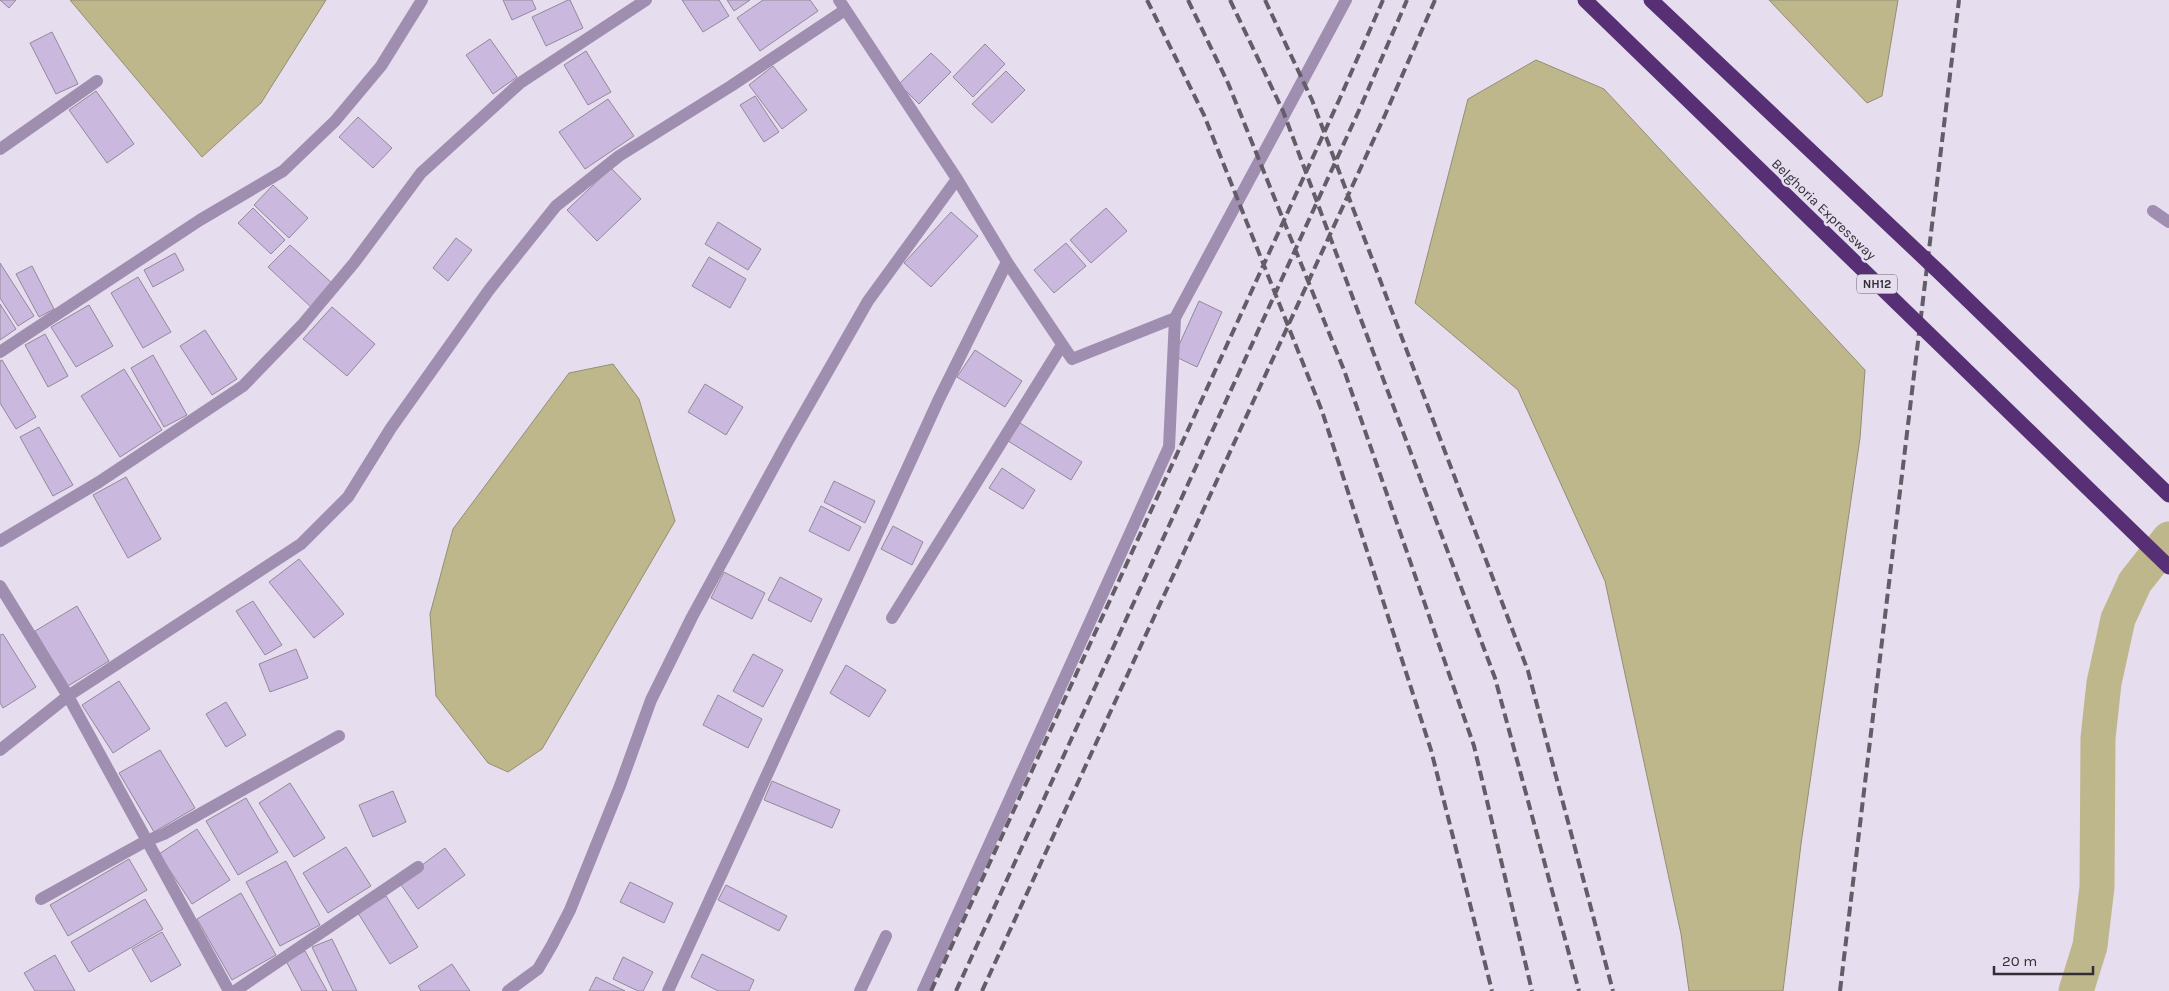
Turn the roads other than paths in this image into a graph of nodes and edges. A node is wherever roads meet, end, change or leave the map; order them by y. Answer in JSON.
{"nodes":[{"id":1,"x":422,"y":0,"type":"edge"},
{"id":2,"x":646,"y":0,"type":"edge"},
{"id":3,"x":1346,"y":0,"type":"edge"},
{"id":4,"x":1585,"y":0,"type":"edge"},
{"id":5,"x":1651,"y":0,"type":"edge"},
{"id":6,"x":842,"y":5,"type":"edge"},
{"id":7,"x":97,"y":81,"type":"dead end"},
{"id":8,"x":0,"y":149,"type":"edge"},
{"id":9,"x":957,"y":179,"type":"junction"},
{"id":10,"x":2152,"y":212,"type":"dead end"},
{"id":11,"x":2169,"y":222,"type":"edge"},
{"id":12,"x":1007,"y":262,"type":"junction"},
{"id":13,"x":1175,"y":318,"type":"junction"},
{"id":14,"x":1062,"y":345,"type":"junction"},
{"id":15,"x":0,"y":352,"type":"edge"},
{"id":16,"x":2169,"y":495,"type":"edge"},
{"id":17,"x":0,"y":541,"type":"edge"},
{"id":18,"x":2169,"y":567,"type":"edge"},
{"id":19,"x":0,"y":586,"type":"edge"},
{"id":20,"x":892,"y":618,"type":"dead end"},
{"id":21,"x":68,"y":696,"type":"junction"},
{"id":22,"x":340,"y":736,"type":"dead end"},
{"id":23,"x":0,"y":750,"type":"edge"},
{"id":24,"x":146,"y":841,"type":"junction"},
{"id":25,"x":418,"y":867,"type":"dead end"},
{"id":26,"x":41,"y":899,"type":"dead end"},
{"id":27,"x":886,"y":936,"type":"dead end"},
{"id":28,"x":229,"y":991,"type":"edge"},
{"id":29,"x":235,"y":991,"type":"edge"},
{"id":30,"x":508,"y":991,"type":"edge"},
{"id":31,"x":668,"y":991,"type":"edge"},
{"id":32,"x":860,"y":991,"type":"edge"},
{"id":33,"x":923,"y":991,"type":"edge"}],
"edges":[{"from":1,"to":15,"type":"street"},
{"from":2,"to":17,"type":"street"},
{"from":3,"to":13,"type":"street"},
{"from":4,"to":18,"type":"highway","name":"Belghoria Expressway","number":"NH12","bridge":true},
{"from":5,"to":16,"type":"highway","bridge":true},
{"from":6,"to":9,"type":"street"},
{"from":6,"to":21,"type":"street"},
{"from":7,"to":8,"type":"street"},
{"from":9,"to":12,"type":"street"},
{"from":9,"to":30,"type":"street"},
{"from":10,"to":11,"type":"street"},
{"from":12,"to":14,"type":"street"},
{"from":12,"to":31,"type":"street"},
{"from":13,"to":14,"type":"street"},
{"from":13,"to":33,"type":"street"},
{"from":14,"to":20,"type":"street"},
{"from":19,"to":21,"type":"street"},
{"from":21,"to":23,"type":"street"},
{"from":21,"to":24,"type":"street"},
{"from":22,"to":24,"type":"street"},
{"from":24,"to":26,"type":"street"},
{"from":24,"to":28,"type":"street"},
{"from":25,"to":29,"type":"street"},
{"from":27,"to":32,"type":"street"}]}
